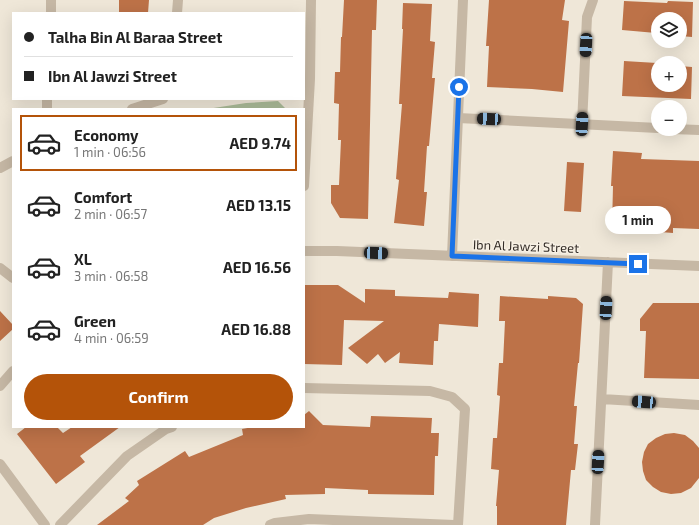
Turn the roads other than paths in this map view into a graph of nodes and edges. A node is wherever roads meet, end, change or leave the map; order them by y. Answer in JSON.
{"nodes":[{"id":1,"x":51,"y":0,"type":"edge"},
{"id":2,"x":178,"y":0,"type":"edge"},
{"id":3,"x":311,"y":0,"type":"edge"},
{"id":4,"x":464,"y":0,"type":"edge"},
{"id":5,"x":593,"y":0,"type":"edge"},
{"id":6,"x":51,"y":12,"type":"edge"},
{"id":7,"x":177,"y":12,"type":"edge"},
{"id":8,"x":307,"y":79,"type":"edge"},
{"id":9,"x":160,"y":100,"type":"edge"},
{"id":10,"x":135,"y":108,"type":"edge"},
{"id":11,"x":458,"y":118,"type":"junction"},
{"id":12,"x":582,"y":124,"type":"junction"},
{"id":13,"x":651,"y":128,"type":"edge"},
{"id":14,"x":687,"y":130,"type":"edge"},
{"id":15,"x":699,"y":130,"type":"edge"},
{"id":16,"x":305,"y":150,"type":"edge"},
{"id":17,"x":12,"y":162,"type":"edge"},
{"id":18,"x":0,"y":168,"type":"edge"},
{"id":19,"x":305,"y":252,"type":"edge"},
{"id":20,"x":452,"y":256,"type":"junction"},
{"id":21,"x":608,"y":262,"type":"junction"},
{"id":22,"x":699,"y":266,"type":"edge"},
{"id":23,"x":0,"y":268,"type":"edge"},
{"id":24,"x":12,"y":277,"type":"edge"},
{"id":25,"x":12,"y":372,"type":"edge"},
{"id":26,"x":0,"y":386,"type":"edge"},
{"id":27,"x":305,"y":388,"type":"edge"},
{"id":28,"x":602,"y":399,"type":"junction"},
{"id":29,"x":699,"y":405,"type":"edge"},
{"id":30,"x":170,"y":428,"type":"edge"},
{"id":31,"x":0,"y":464,"type":"edge"},
{"id":32,"x":45,"y":525,"type":"edge"},
{"id":33,"x":60,"y":525,"type":"edge"},
{"id":34,"x":270,"y":525,"type":"edge"},
{"id":35,"x":454,"y":525,"type":"edge"},
{"id":36,"x":458,"y":525,"type":"edge"},
{"id":37,"x":595,"y":525,"type":"edge"}],
"edges":[{"from":1,"to":6,"type":"street"},
{"from":2,"to":7,"type":"street"},
{"from":3,"to":8,"type":"street"},
{"from":4,"to":11,"type":"street"},
{"from":5,"to":12,"type":"street"},
{"from":8,"to":16,"type":"street"},
{"from":9,"to":10,"type":"street"},
{"from":11,"to":12,"type":"street"},
{"from":11,"to":20,"type":"street"},
{"from":12,"to":13,"type":"street"},
{"from":14,"to":15,"type":"street"},
{"from":17,"to":18,"type":"street"},
{"from":19,"to":20,"type":"street","name":"Ibn Al Jawzi Street"},
{"from":20,"to":21,"type":"street","name":"Ibn Al Jawzi Street"},
{"from":21,"to":22,"type":"street","name":"Ibn Al Jawzi Street"},
{"from":21,"to":28,"type":"street"},
{"from":23,"to":24,"type":"street"},
{"from":25,"to":26,"type":"street"},
{"from":27,"to":36,"type":"street"},
{"from":28,"to":29,"type":"street"},
{"from":28,"to":37,"type":"street"},
{"from":30,"to":33,"type":"street"},
{"from":31,"to":32,"type":"street"},
{"from":34,"to":35,"type":"street"}]}
